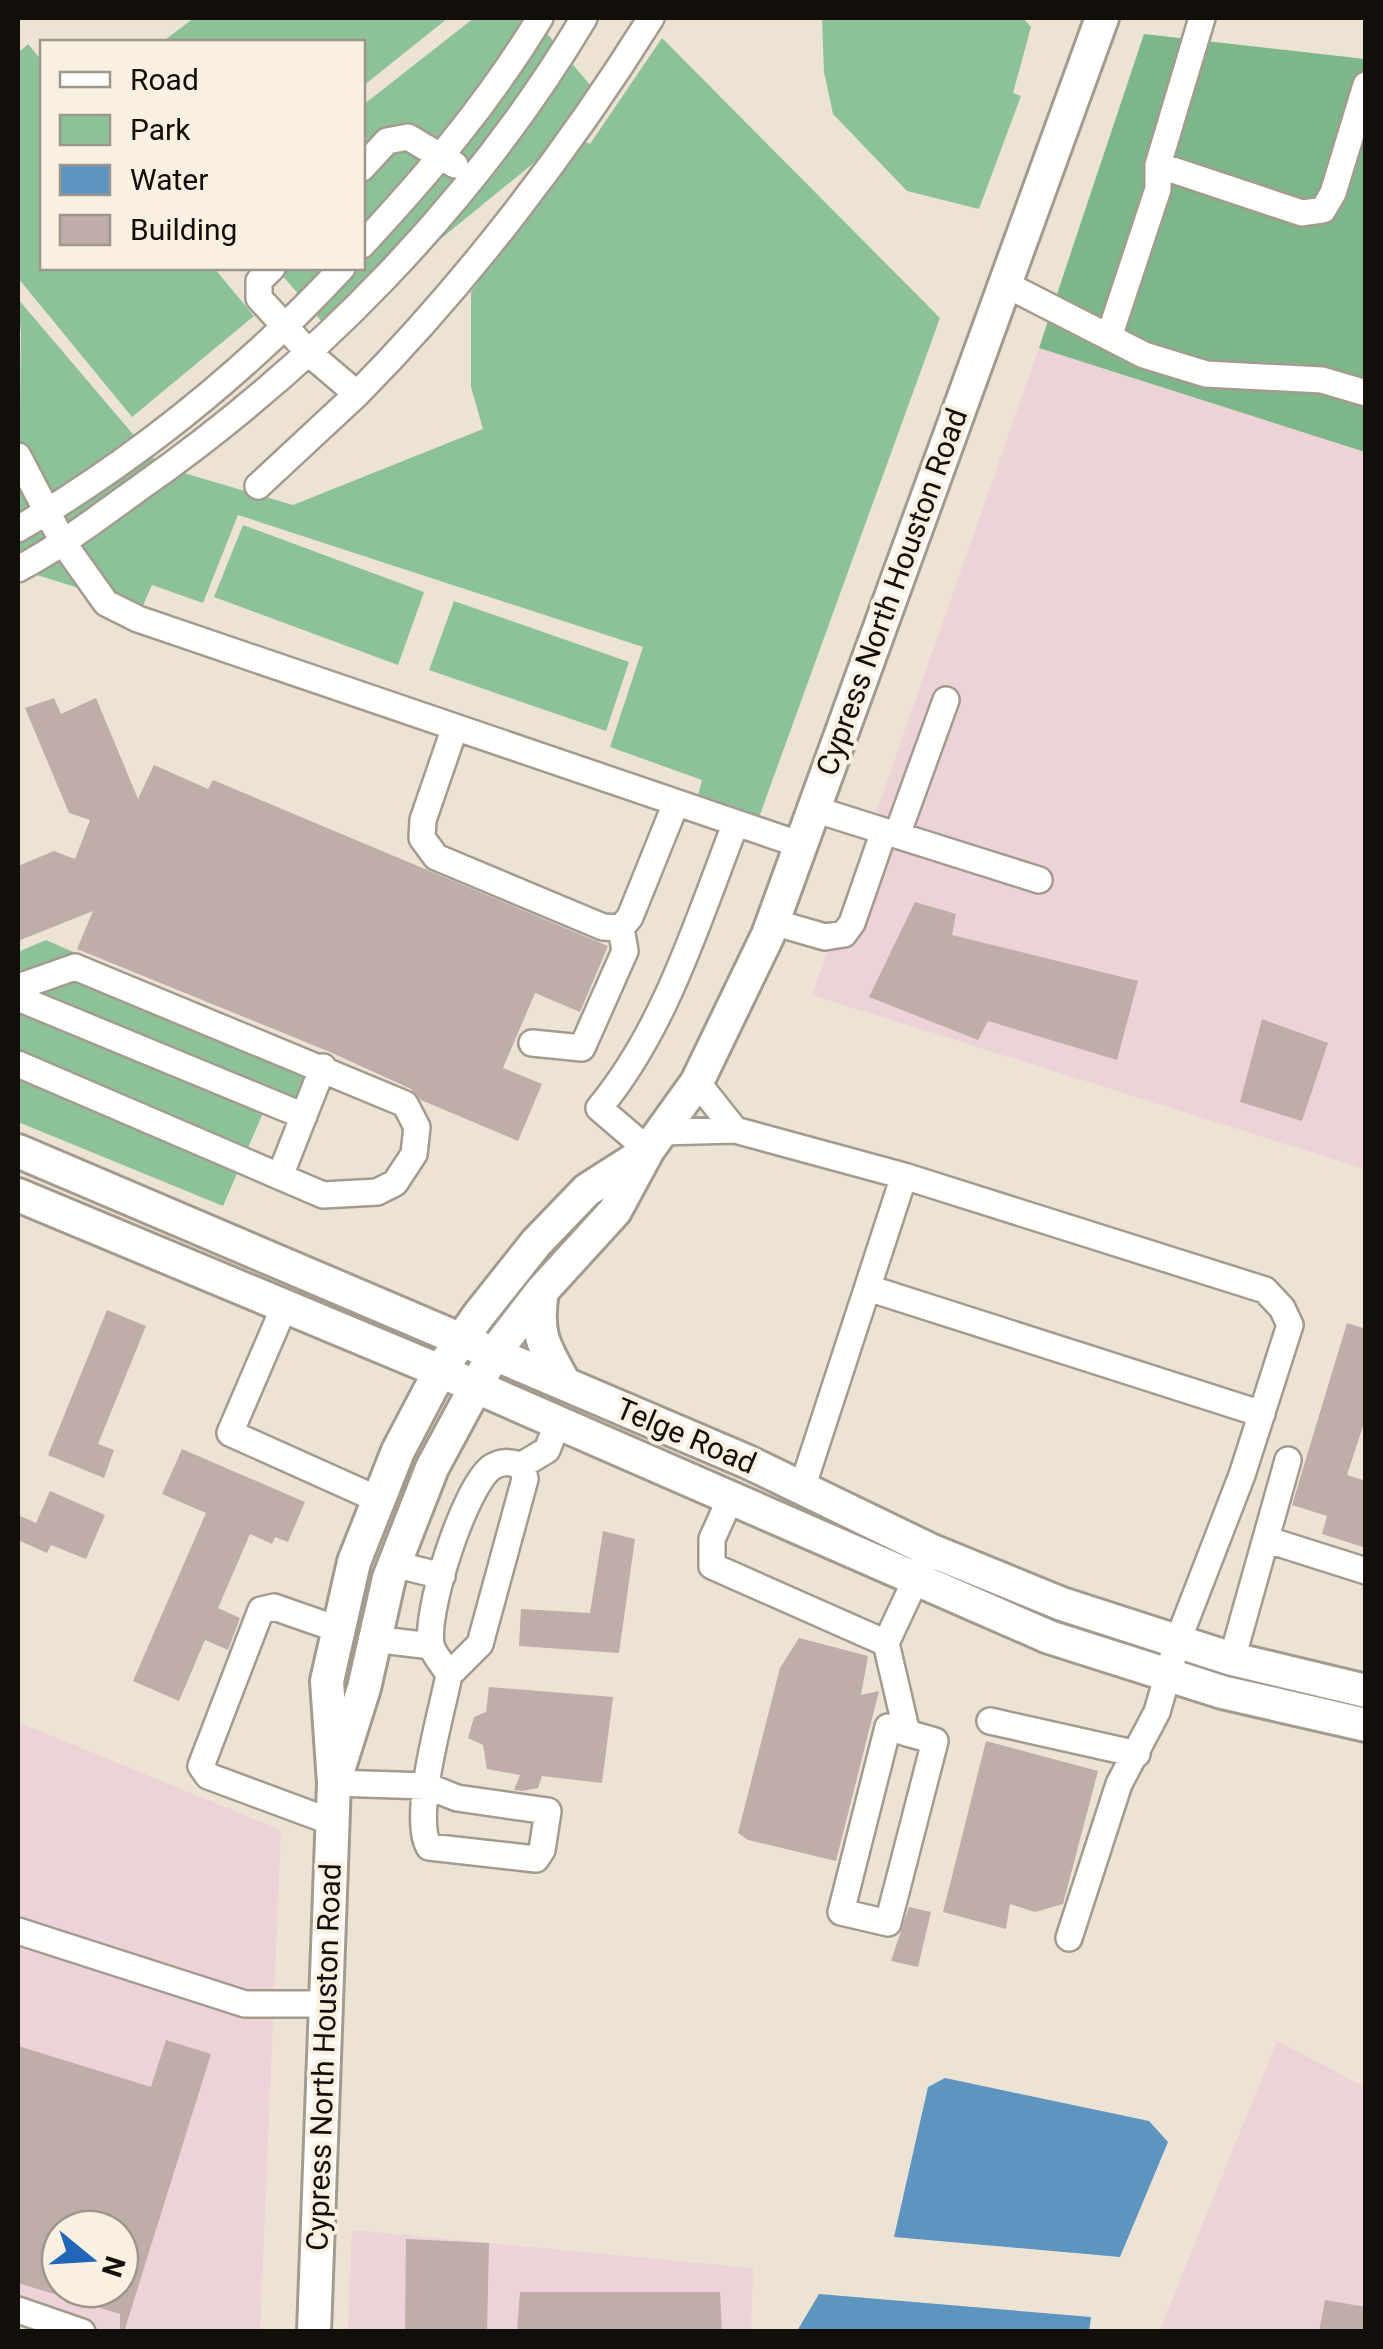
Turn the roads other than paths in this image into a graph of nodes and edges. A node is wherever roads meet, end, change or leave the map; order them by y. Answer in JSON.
{"nodes":[{"id":1,"x":540,"y":18,"type":"edge"},
{"id":2,"x":584,"y":18,"type":"edge"},
{"id":3,"x":650,"y":18,"type":"edge"},
{"id":4,"x":1102,"y":18,"type":"edge"},
{"id":5,"x":1202,"y":18,"type":"edge"},
{"id":6,"x":1366,"y":85,"type":"edge"},
{"id":7,"x":444,"y":156,"type":"junction"},
{"id":8,"x":365,"y":165,"type":"edge"},
{"id":9,"x":1158,"y":165,"type":"junction"},
{"id":10,"x":470,"y":177,"type":"junction"},
{"id":11,"x":365,"y":242,"type":"edge"},
{"id":12,"x":270,"y":270,"type":"edge"},
{"id":13,"x":340,"y":270,"type":"edge"},
{"id":14,"x":1004,"y":283,"type":"junction"},
{"id":15,"x":286,"y":328,"type":"junction"},
{"id":16,"x":1110,"y":334,"type":"junction"},
{"id":17,"x":310,"y":354,"type":"junction"},
{"id":18,"x":1366,"y":393,"type":"edge"},
{"id":19,"x":357,"y":394,"type":"junction"},
{"id":20,"x":18,"y":456,"type":"edge"},
{"id":21,"x":258,"y":486,"type":"dead end"},
{"id":22,"x":50,"y":510,"type":"junction"},
{"id":23,"x":18,"y":529,"type":"edge"},
{"id":24,"x":64,"y":544,"type":"junction"},
{"id":25,"x":18,"y":568,"type":"edge"},
{"id":26,"x":946,"y":700,"type":"dead end"},
{"id":27,"x":455,"y":727,"type":"junction"},
{"id":28,"x":676,"y":803,"type":"junction"},
{"id":29,"x":814,"y":808,"type":"junction"},
{"id":30,"x":735,"y":825,"type":"junction"},
{"id":31,"x":890,"y":833,"type":"junction"},
{"id":32,"x":800,"y":845,"type":"junction"},
{"id":33,"x":1039,"y":880,"type":"dead end"},
{"id":34,"x":772,"y":922,"type":"junction"},
{"id":35,"x":621,"y":928,"type":"junction"},
{"id":36,"x":18,"y":987,"type":"edge"},
{"id":37,"x":18,"y":998,"type":"edge"},
{"id":38,"x":532,"y":1043,"type":"dead end"},
{"id":39,"x":18,"y":1064,"type":"edge"},
{"id":40,"x":324,"y":1067,"type":"junction"},
{"id":41,"x":697,"y":1082,"type":"junction"},
{"id":42,"x":304,"y":1116,"type":"junction"},
{"id":43,"x":736,"y":1130,"type":"junction"},
{"id":44,"x":655,"y":1141,"type":"junction"},
{"id":45,"x":18,"y":1150,"type":"edge"},
{"id":46,"x":280,"y":1176,"type":"junction"},
{"id":47,"x":904,"y":1176,"type":"junction"},
{"id":48,"x":18,"y":1195,"type":"edge"},
{"id":49,"x":868,"y":1288,"type":"junction"},
{"id":50,"x":542,"y":1292,"type":"junction"},
{"id":51,"x":285,"y":1305,"type":"junction"},
{"id":52,"x":462,"y":1338,"type":"junction"},
{"id":53,"x":494,"y":1353,"type":"junction"},
{"id":54,"x":440,"y":1371,"type":"junction"},
{"id":55,"x":565,"y":1384,"type":"junction"},
{"id":56,"x":475,"y":1386,"type":"junction"},
{"id":57,"x":1262,"y":1414,"type":"junction"},
{"id":58,"x":558,"y":1422,"type":"junction"},
{"id":59,"x":1288,"y":1460,"type":"dead end"},
{"id":60,"x":522,"y":1466,"type":"junction"},
{"id":61,"x":802,"y":1488,"type":"junction"},
{"id":62,"x":731,"y":1497,"type":"junction"},
{"id":63,"x":377,"y":1499,"type":"junction"},
{"id":64,"x":1268,"y":1540,"type":"junction"},
{"id":65,"x":930,"y":1550,"type":"junction"},
{"id":66,"x":394,"y":1564,"type":"junction"},
{"id":67,"x":1366,"y":1571,"type":"edge"},
{"id":68,"x":442,"y":1576,"type":"junction"},
{"id":69,"x":915,"y":1582,"type":"junction"},
{"id":70,"x":337,"y":1629,"type":"junction"},
{"id":71,"x":374,"y":1639,"type":"junction"},
{"id":72,"x":886,"y":1643,"type":"junction"},
{"id":73,"x":1177,"y":1643,"type":"junction"},
{"id":74,"x":431,"y":1646,"type":"junction"},
{"id":75,"x":1232,"y":1659,"type":"junction"},
{"id":76,"x":449,"y":1674,"type":"junction"},
{"id":77,"x":1168,"y":1676,"type":"junction"},
{"id":78,"x":1366,"y":1690,"type":"edge"},
{"id":79,"x":990,"y":1722,"type":"dead end"},
{"id":80,"x":1366,"y":1725,"type":"edge"},
{"id":81,"x":907,"y":1733,"type":"junction"},
{"id":82,"x":1136,"y":1754,"type":"junction"},
{"id":83,"x":334,"y":1783,"type":"junction"},
{"id":84,"x":427,"y":1786,"type":"junction"},
{"id":85,"x":332,"y":1822,"type":"junction"},
{"id":86,"x":18,"y":1932,"type":"edge"},
{"id":87,"x":1069,"y":1938,"type":"dead end"},
{"id":88,"x":326,"y":2004,"type":"junction"},
{"id":89,"x":18,"y":2310,"type":"edge"},
{"id":90,"x":82,"y":2332,"type":"edge"},
{"id":91,"x":314,"y":2332,"type":"edge"}],
"edges":[{"from":1,"to":7,"type":"lane"},
{"from":2,"to":10,"type":"lane"},
{"from":3,"to":19,"type":"lane"},
{"from":4,"to":14,"type":"main road","name":"Cypress North Houston Road"},
{"from":5,"to":9,"type":"lane"},
{"from":6,"to":9,"type":"lane"},
{"from":7,"to":8,"type":"lane"},
{"from":7,"to":10,"type":"lane"},
{"from":7,"to":11,"type":"lane"},
{"from":9,"to":16,"type":"lane"},
{"from":10,"to":17,"type":"lane"},
{"from":12,"to":15,"type":"lane"},
{"from":13,"to":15,"type":"lane"},
{"from":14,"to":16,"type":"lane"},
{"from":14,"to":29,"type":"main road","name":"Cypress North Houston Road"},
{"from":15,"to":17,"type":"lane"},
{"from":15,"to":22,"type":"lane"},
{"from":16,"to":18,"type":"lane"},
{"from":17,"to":19,"type":"lane"},
{"from":17,"to":24,"type":"lane"},
{"from":19,"to":21,"type":"lane"},
{"from":20,"to":22,"type":"lane"},
{"from":22,"to":23,"type":"lane"},
{"from":22,"to":24,"type":"lane"},
{"from":24,"to":25,"type":"lane"},
{"from":24,"to":27,"type":"lane"},
{"from":26,"to":31,"type":"lane"},
{"from":27,"to":28,"type":"lane"},
{"from":27,"to":35,"type":"lane"},
{"from":28,"to":30,"type":"lane"},
{"from":28,"to":35,"type":"lane"},
{"from":29,"to":31,"type":"lane"},
{"from":29,"to":32,"type":"main road","name":"Cypress North Houston Road"},
{"from":30,"to":32,"type":"lane"},
{"from":30,"to":44,"type":"lane"},
{"from":31,"to":33,"type":"lane"},
{"from":31,"to":34,"type":"lane"},
{"from":32,"to":34,"type":"main road","name":"Cypress North Houston Road"},
{"from":34,"to":41,"type":"main road","name":"Cypress North Houston Road"},
{"from":35,"to":38,"type":"lane"},
{"from":36,"to":40,"type":"lane"},
{"from":37,"to":42,"type":"lane"},
{"from":39,"to":46,"type":"lane"},
{"from":40,"to":42,"type":"lane"},
{"from":40,"to":46,"type":"lane"},
{"from":41,"to":43,"type":"lane"},
{"from":41,"to":44,"type":"main road","name":"Cypress North Houston Road"},
{"from":42,"to":46,"type":"lane"},
{"from":43,"to":44,"type":"lane"},
{"from":43,"to":47,"type":"lane"},
{"from":44,"to":50,"type":"main road","name":"Cypress North Houston Road"},
{"from":44,"to":52,"type":"main road","name":"Cypress North Houston Road"},
{"from":45,"to":52,"type":"main road","name":"Telge Road"},
{"from":47,"to":49,"type":"lane"},
{"from":47,"to":57,"type":"lane"},
{"from":48,"to":51,"type":"main road","name":"Telge Road"},
{"from":49,"to":57,"type":"lane"},
{"from":49,"to":61,"type":"lane"},
{"from":50,"to":53,"type":"main road","name":"Cypress North Houston Road"},
{"from":50,"to":55,"type":"main road"},
{"from":51,"to":54,"type":"main road","name":"Telge Road"},
{"from":51,"to":63,"type":"lane"},
{"from":52,"to":53,"type":"main road","name":"Telge Road"},
{"from":52,"to":54,"type":"main road","name":"Cypress North Houston Road"},
{"from":53,"to":55,"type":"main road","name":"Telge Road"},
{"from":53,"to":56,"type":"main road","name":"Cypress North Houston Road"},
{"from":54,"to":56,"type":"main road","name":"Telge Road"},
{"from":54,"to":63,"type":"main road","name":"Cypress North Houston Road"},
{"from":55,"to":61,"type":"main road","name":"Telge Road"},
{"from":56,"to":58,"type":"main road","name":"Telge Road"},
{"from":56,"to":66,"type":"main road","name":"Cypress North Houston Road"},
{"from":57,"to":73,"type":"lane"},
{"from":58,"to":60,"type":"lane"},
{"from":58,"to":62,"type":"main road","name":"Telge Road"},
{"from":59,"to":64,"type":"lane"},
{"from":60,"to":68,"type":"lane"},
{"from":60,"to":76,"type":"lane"},
{"from":61,"to":65,"type":"main road","name":"Telge Road"},
{"from":62,"to":69,"type":"main road","name":"Telge Road"},
{"from":62,"to":72,"type":"lane"},
{"from":63,"to":70,"type":"main road","name":"Cypress North Houston Road"},
{"from":64,"to":67,"type":"lane"},
{"from":64,"to":75,"type":"lane"},
{"from":65,"to":69,"type":"lane"},
{"from":65,"to":73,"type":"main road","name":"Telge Road"},
{"from":66,"to":68,"type":"lane"},
{"from":66,"to":71,"type":"main road","name":"Cypress North Houston Road"},
{"from":68,"to":74,"type":"lane"},
{"from":69,"to":72,"type":"lane"},
{"from":69,"to":77,"type":"main road","name":"Telge Road"},
{"from":70,"to":83,"type":"main road","name":"Cypress North Houston Road"},
{"from":70,"to":85,"type":"lane"},
{"from":71,"to":74,"type":"lane"},
{"from":71,"to":83,"type":"main road","name":"Cypress North Houston Road"},
{"from":72,"to":81,"type":"lane"},
{"from":73,"to":75,"type":"main road","name":"Telge Road"},
{"from":73,"to":77,"type":"lane"},
{"from":74,"to":76,"type":"lane"},
{"from":75,"to":78,"type":"main road","name":"Telge Road"},
{"from":76,"to":84,"type":"lane"},
{"from":77,"to":80,"type":"main road","name":"Telge Road"},
{"from":77,"to":82,"type":"lane"},
{"from":79,"to":82,"type":"lane"},
{"from":81,"to":81,"type":"lane"},
{"from":82,"to":87,"type":"lane"},
{"from":83,"to":84,"type":"lane"},
{"from":83,"to":85,"type":"main road","name":"Cypress North Houston Road"},
{"from":84,"to":84,"type":"lane"},
{"from":85,"to":88,"type":"main road","name":"Cypress North Houston Road"},
{"from":86,"to":88,"type":"lane"},
{"from":88,"to":91,"type":"main road","name":"Cypress North Houston Road"},
{"from":89,"to":90,"type":"lane"}]}
